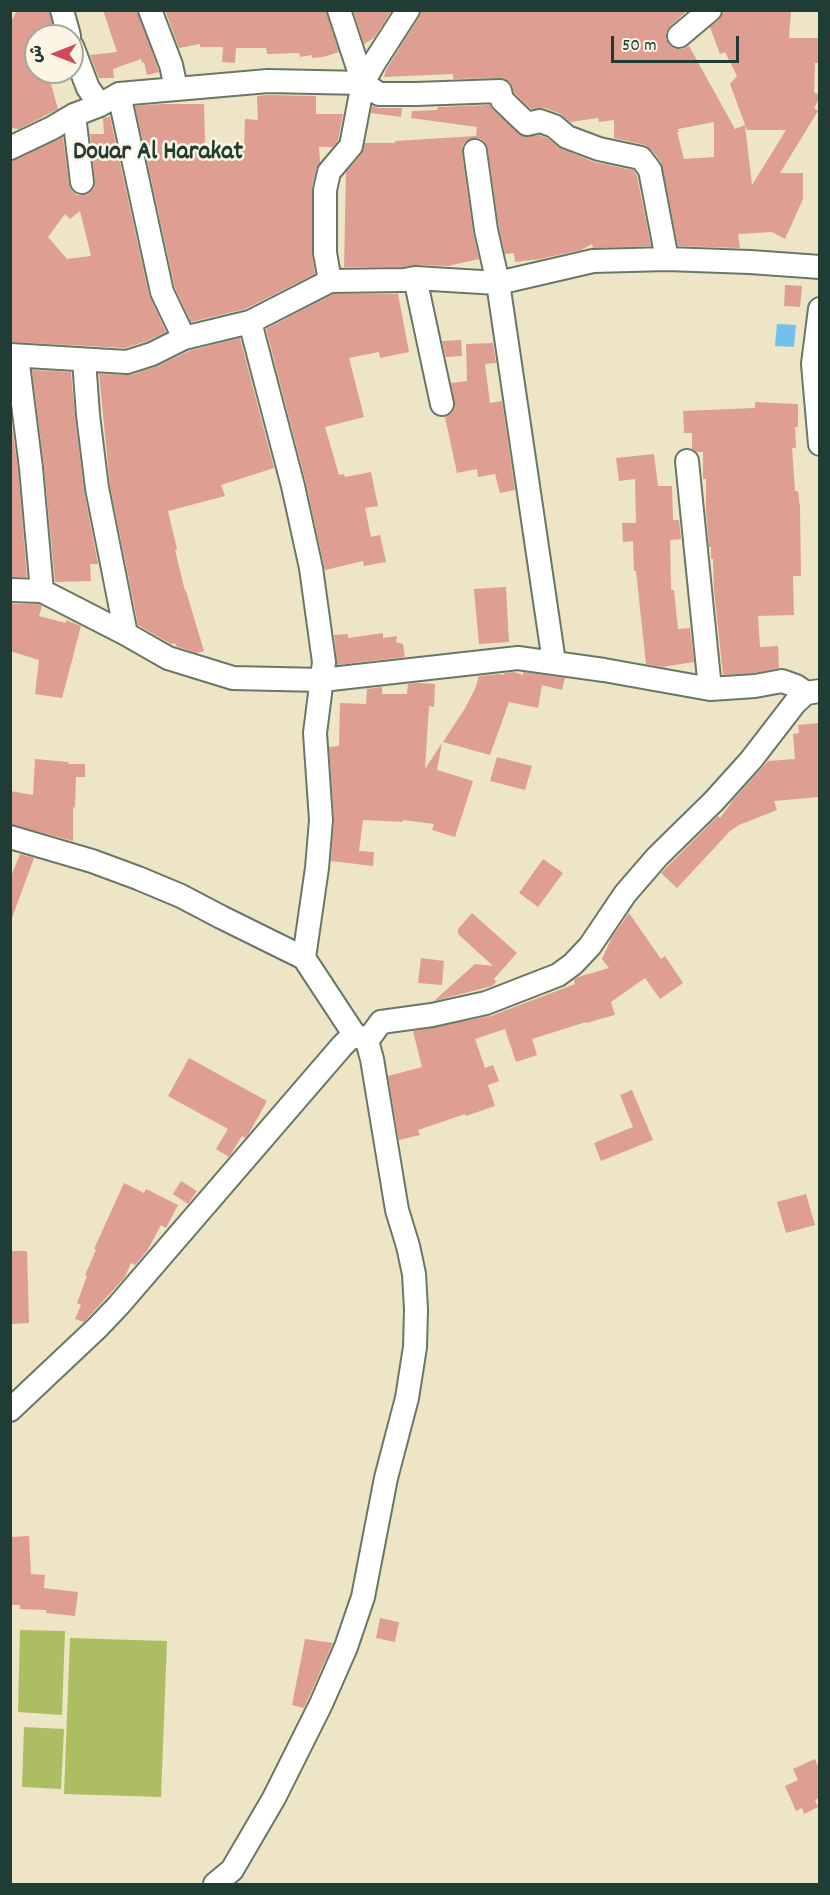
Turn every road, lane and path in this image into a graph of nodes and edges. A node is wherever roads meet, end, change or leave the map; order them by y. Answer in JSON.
{"nodes":[{"id":1,"x":150,"y":10,"type":"edge"},
{"id":2,"x":339,"y":10,"type":"edge"},
{"id":3,"x":408,"y":10,"type":"edge"},
{"id":4,"x":710,"y":10,"type":"edge"},
{"id":5,"x":680,"y":36,"type":"dead end"},
{"id":6,"x":84,"y":78,"type":"edge"},
{"id":7,"x":363,"y":83,"type":"junction"},
{"id":8,"x":176,"y":88,"type":"junction"},
{"id":9,"x":110,"y":100,"type":"junction"},
{"id":10,"x":74,"y":115,"type":"junction"},
{"id":11,"x":10,"y":148,"type":"edge"},
{"id":12,"x":475,"y":151,"type":"dead end"},
{"id":13,"x":82,"y":182,"type":"dead end"},
{"id":14,"x":667,"y":259,"type":"junction"},
{"id":15,"x":819,"y":267,"type":"edge"},
{"id":16,"x":415,"y":278,"type":"junction"},
{"id":17,"x":330,"y":281,"type":"junction"},
{"id":18,"x":498,"y":283,"type":"junction"},
{"id":19,"x":819,"y":309,"type":"edge"},
{"id":20,"x":250,"y":322,"type":"junction"},
{"id":21,"x":184,"y":338,"type":"junction"},
{"id":22,"x":14,"y":356,"type":"edge"},
{"id":23,"x":84,"y":360,"type":"junction"},
{"id":24,"x":442,"y":404,"type":"dead end"},
{"id":25,"x":819,"y":444,"type":"edge"},
{"id":26,"x":687,"y":461,"type":"dead end"},
{"id":27,"x":10,"y":590,"type":"edge"},
{"id":28,"x":42,"y":591,"type":"junction"},
{"id":29,"x":126,"y":634,"type":"junction"},
{"id":30,"x":554,"y":662,"type":"junction"},
{"id":31,"x":321,"y":680,"type":"junction"},
{"id":32,"x":710,"y":689,"type":"junction"},
{"id":33,"x":813,"y":692,"type":"edge"},
{"id":34,"x":10,"y":837,"type":"edge"},
{"id":35,"x":304,"y":958,"type":"junction"},
{"id":36,"x":360,"y":1038,"type":"junction"},
{"id":37,"x":10,"y":1410,"type":"edge"},
{"id":38,"x":215,"y":1884,"type":"edge"}],
"edges":[{"from":1,"to":8,"type":"street"},
{"from":2,"to":7,"type":"street"},
{"from":3,"to":7,"type":"street"},
{"from":4,"to":5,"type":"street"},
{"from":6,"to":9,"type":"street"},
{"from":7,"to":8,"type":"street"},
{"from":7,"to":14,"type":"street"},
{"from":7,"to":17,"type":"street"},
{"from":8,"to":9,"type":"street"},
{"from":9,"to":10,"type":"street"},
{"from":9,"to":21,"type":"street"},
{"from":10,"to":11,"type":"street"},
{"from":10,"to":13,"type":"street"},
{"from":12,"to":18,"type":"street"},
{"from":14,"to":15,"type":"street"},
{"from":14,"to":18,"type":"street"},
{"from":16,"to":17,"type":"street"},
{"from":16,"to":18,"type":"street"},
{"from":16,"to":24,"type":"street"},
{"from":17,"to":20,"type":"street"},
{"from":18,"to":30,"type":"street"},
{"from":19,"to":25,"type":"street"},
{"from":20,"to":21,"type":"street"},
{"from":20,"to":31,"type":"street"},
{"from":21,"to":23,"type":"street"},
{"from":22,"to":23,"type":"street"},
{"from":22,"to":28,"type":"street"},
{"from":23,"to":29,"type":"street"},
{"from":26,"to":32,"type":"street"},
{"from":27,"to":28,"type":"street"},
{"from":28,"to":29,"type":"street"},
{"from":29,"to":31,"type":"street"},
{"from":30,"to":31,"type":"street"},
{"from":30,"to":32,"type":"street"},
{"from":31,"to":35,"type":"street"},
{"from":32,"to":33,"type":"street"},
{"from":33,"to":36,"type":"street"},
{"from":34,"to":35,"type":"street"},
{"from":35,"to":36,"type":"street"},
{"from":36,"to":37,"type":"street"},
{"from":36,"to":38,"type":"street"}]}
